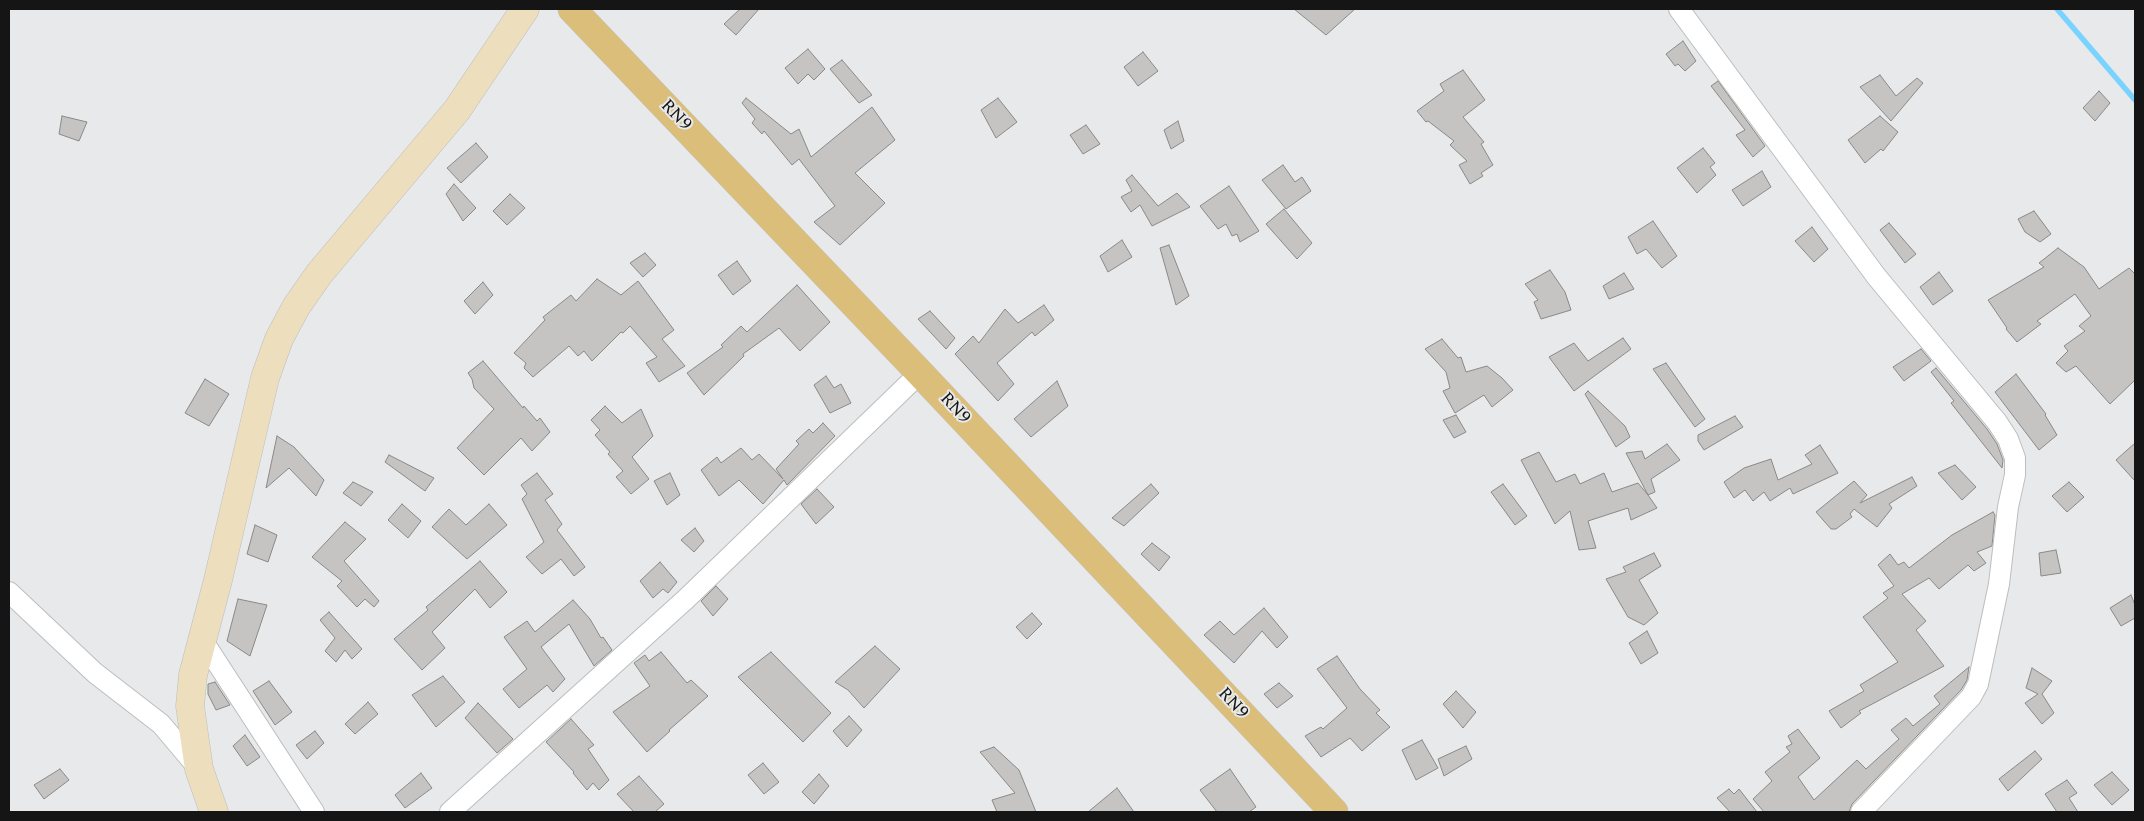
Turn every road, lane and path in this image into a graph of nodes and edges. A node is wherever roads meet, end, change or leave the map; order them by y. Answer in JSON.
{"nodes":[{"id":1,"x":525,"y":9,"type":"edge"},
{"id":2,"x":572,"y":9,"type":"edge"},
{"id":3,"x":1679,"y":9,"type":"edge"},
{"id":4,"x":920,"y":373,"type":"junction"},
{"id":5,"x":9,"y":592,"type":"edge"},
{"id":6,"x":201,"y":638,"type":"junction"},
{"id":7,"x":199,"y":770,"type":"junction"},
{"id":8,"x":214,"y":812,"type":"edge"},
{"id":9,"x":314,"y":812,"type":"edge"},
{"id":10,"x":450,"y":812,"type":"edge"},
{"id":11,"x":1334,"y":812,"type":"edge"},
{"id":12,"x":1861,"y":812,"type":"edge"}],
"edges":[{"from":1,"to":6,"type":"main road"},
{"from":2,"to":4,"type":"main road","name":"RN9"},
{"from":3,"to":12,"type":"street"},
{"from":4,"to":10,"type":"street"},
{"from":4,"to":11,"type":"main road","name":"RN9"},
{"from":5,"to":7,"type":"street"},
{"from":6,"to":7,"type":"main road"},
{"from":6,"to":9,"type":"street"},
{"from":7,"to":8,"type":"main road"}]}
